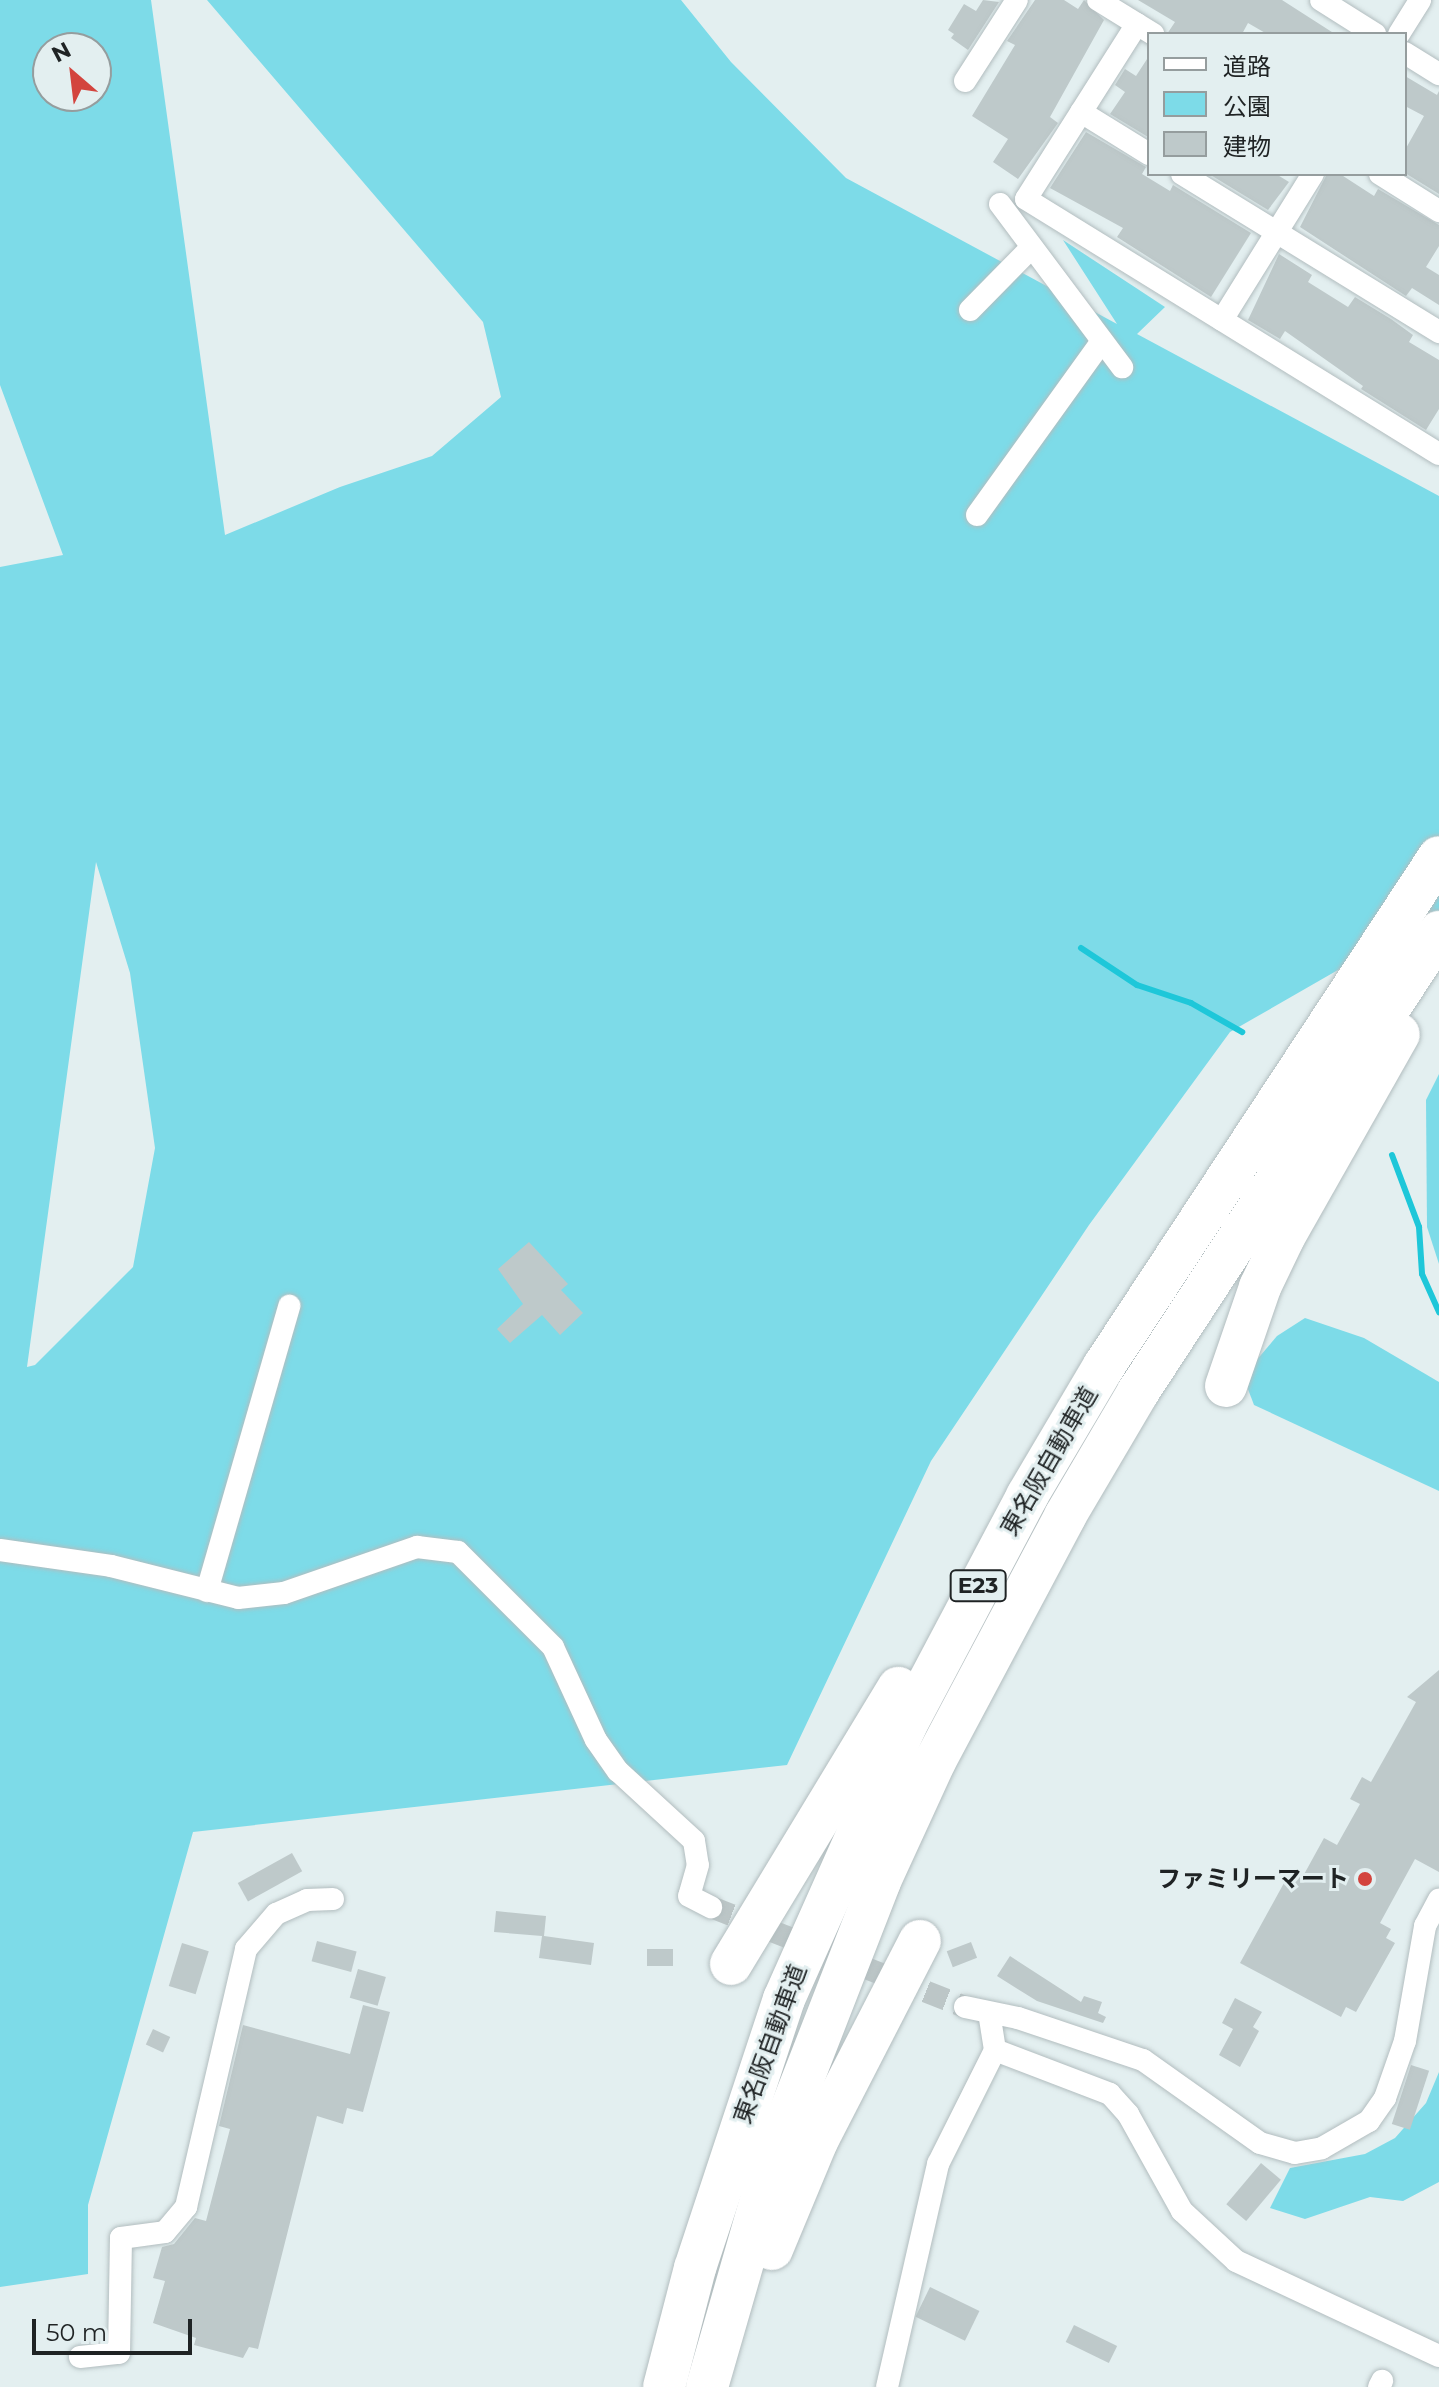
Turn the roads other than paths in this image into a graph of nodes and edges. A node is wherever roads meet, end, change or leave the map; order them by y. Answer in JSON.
{"nodes":[{"id":1,"x":1017,"y":0,"type":"edge"},
{"id":2,"x":1098,"y":0,"type":"edge"},
{"id":3,"x":1321,"y":0,"type":"edge"},
{"id":4,"x":1420,"y":0,"type":"edge"},
{"id":5,"x":1145,"y":29,"type":"edge"},
{"id":6,"x":1372,"y":32,"type":"edge"},
{"id":7,"x":1400,"y":32,"type":"edge"},
{"id":8,"x":1407,"y":54,"type":"edge"},
{"id":9,"x":1439,"y":74,"type":"edge"},
{"id":10,"x":965,"y":81,"type":"dead end"},
{"id":11,"x":1081,"y":112,"type":"junction"},
{"id":12,"x":1147,"y":153,"type":"edge"},
{"id":13,"x":1185,"y":176,"type":"edge"},
{"id":14,"x":1312,"y":176,"type":"edge"},
{"id":15,"x":1383,"y":176,"type":"edge"},
{"id":16,"x":1000,"y":204,"type":"dead end"},
{"id":17,"x":1439,"y":211,"type":"edge"},
{"id":18,"x":1061,"y":221,"type":"junction"},
{"id":19,"x":1276,"y":232,"type":"junction"},
{"id":20,"x":1031,"y":245,"type":"junction"},
{"id":21,"x":970,"y":310,"type":"dead end"},
{"id":22,"x":1222,"y":320,"type":"junction"},
{"id":23,"x":1439,"y":332,"type":"edge"},
{"id":24,"x":1102,"y":341,"type":"junction"},
{"id":25,"x":1122,"y":367,"type":"dead end"},
{"id":26,"x":1439,"y":454,"type":"edge"},
{"id":27,"x":977,"y":515,"type":"dead end"},
{"id":28,"x":1439,"y":857,"type":"edge"},
{"id":29,"x":1439,"y":932,"type":"edge"},
{"id":30,"x":1439,"y":963,"type":"edge"},
{"id":31,"x":289,"y":1306,"type":"dead end"},
{"id":32,"x":1104,"y":1366,"type":"junction"},
{"id":33,"x":1226,"y":1386,"type":"dead end"},
{"id":34,"x":0,"y":1550,"type":"edge"},
{"id":35,"x":207,"y":1591,"type":"junction"},
{"id":36,"x":333,"y":1899,"type":"dead end"},
{"id":37,"x":1439,"y":1900,"type":"edge"},
{"id":38,"x":711,"y":1907,"type":"tunnel mouth"},
{"id":39,"x":920,"y":1941,"type":"dead end"},
{"id":40,"x":731,"y":1964,"type":"dead end"},
{"id":41,"x":965,"y":2007,"type":"tunnel mouth"},
{"id":42,"x":989,"y":2013,"type":"junction"},
{"id":43,"x":995,"y":2050,"type":"junction"},
{"id":44,"x":1439,"y":2356,"type":"edge"},
{"id":45,"x":80,"y":2357,"type":"dead end"},
{"id":46,"x":664,"y":2387,"type":"edge"},
{"id":47,"x":707,"y":2387,"type":"edge"},
{"id":48,"x":724,"y":2387,"type":"edge"},
{"id":49,"x":887,"y":2387,"type":"edge"}],
"edges":[{"from":1,"to":10,"type":"street"},
{"from":2,"to":5,"type":"street"},
{"from":3,"to":6,"type":"street"},
{"from":4,"to":7,"type":"street"},
{"from":5,"to":11,"type":"street"},
{"from":8,"to":9,"type":"street"},
{"from":11,"to":12,"type":"street"},
{"from":11,"to":18,"type":"street"},
{"from":13,"to":19,"type":"street"},
{"from":14,"to":19,"type":"street"},
{"from":15,"to":17,"type":"street"},
{"from":16,"to":20,"type":"street"},
{"from":18,"to":20,"type":"street"},
{"from":18,"to":22,"type":"street"},
{"from":19,"to":22,"type":"street"},
{"from":19,"to":23,"type":"street"},
{"from":20,"to":21,"type":"street"},
{"from":20,"to":24,"type":"street"},
{"from":22,"to":26,"type":"street"},
{"from":24,"to":25,"type":"street"},
{"from":24,"to":27,"type":"street"},
{"from":28,"to":32,"type":"highway","name":"東名阪自動車道","number":"E23"},
{"from":29,"to":47,"type":"highway","name":"東名阪自動車道","number":"E23"},
{"from":30,"to":33,"type":"highway"},
{"from":31,"to":35,"type":"street"},
{"from":32,"to":40,"type":"highway"},
{"from":32,"to":46,"type":"highway","name":"東名阪自動車道","number":"E23"},
{"from":34,"to":35,"type":"street"},
{"from":35,"to":38,"type":"street"},
{"from":36,"to":45,"type":"street"},
{"from":37,"to":42,"type":"street"},
{"from":39,"to":48,"type":"highway"},
{"from":41,"to":42,"type":"street"},
{"from":42,"to":43,"type":"street"},
{"from":43,"to":44,"type":"street"},
{"from":43,"to":49,"type":"street"}]}
